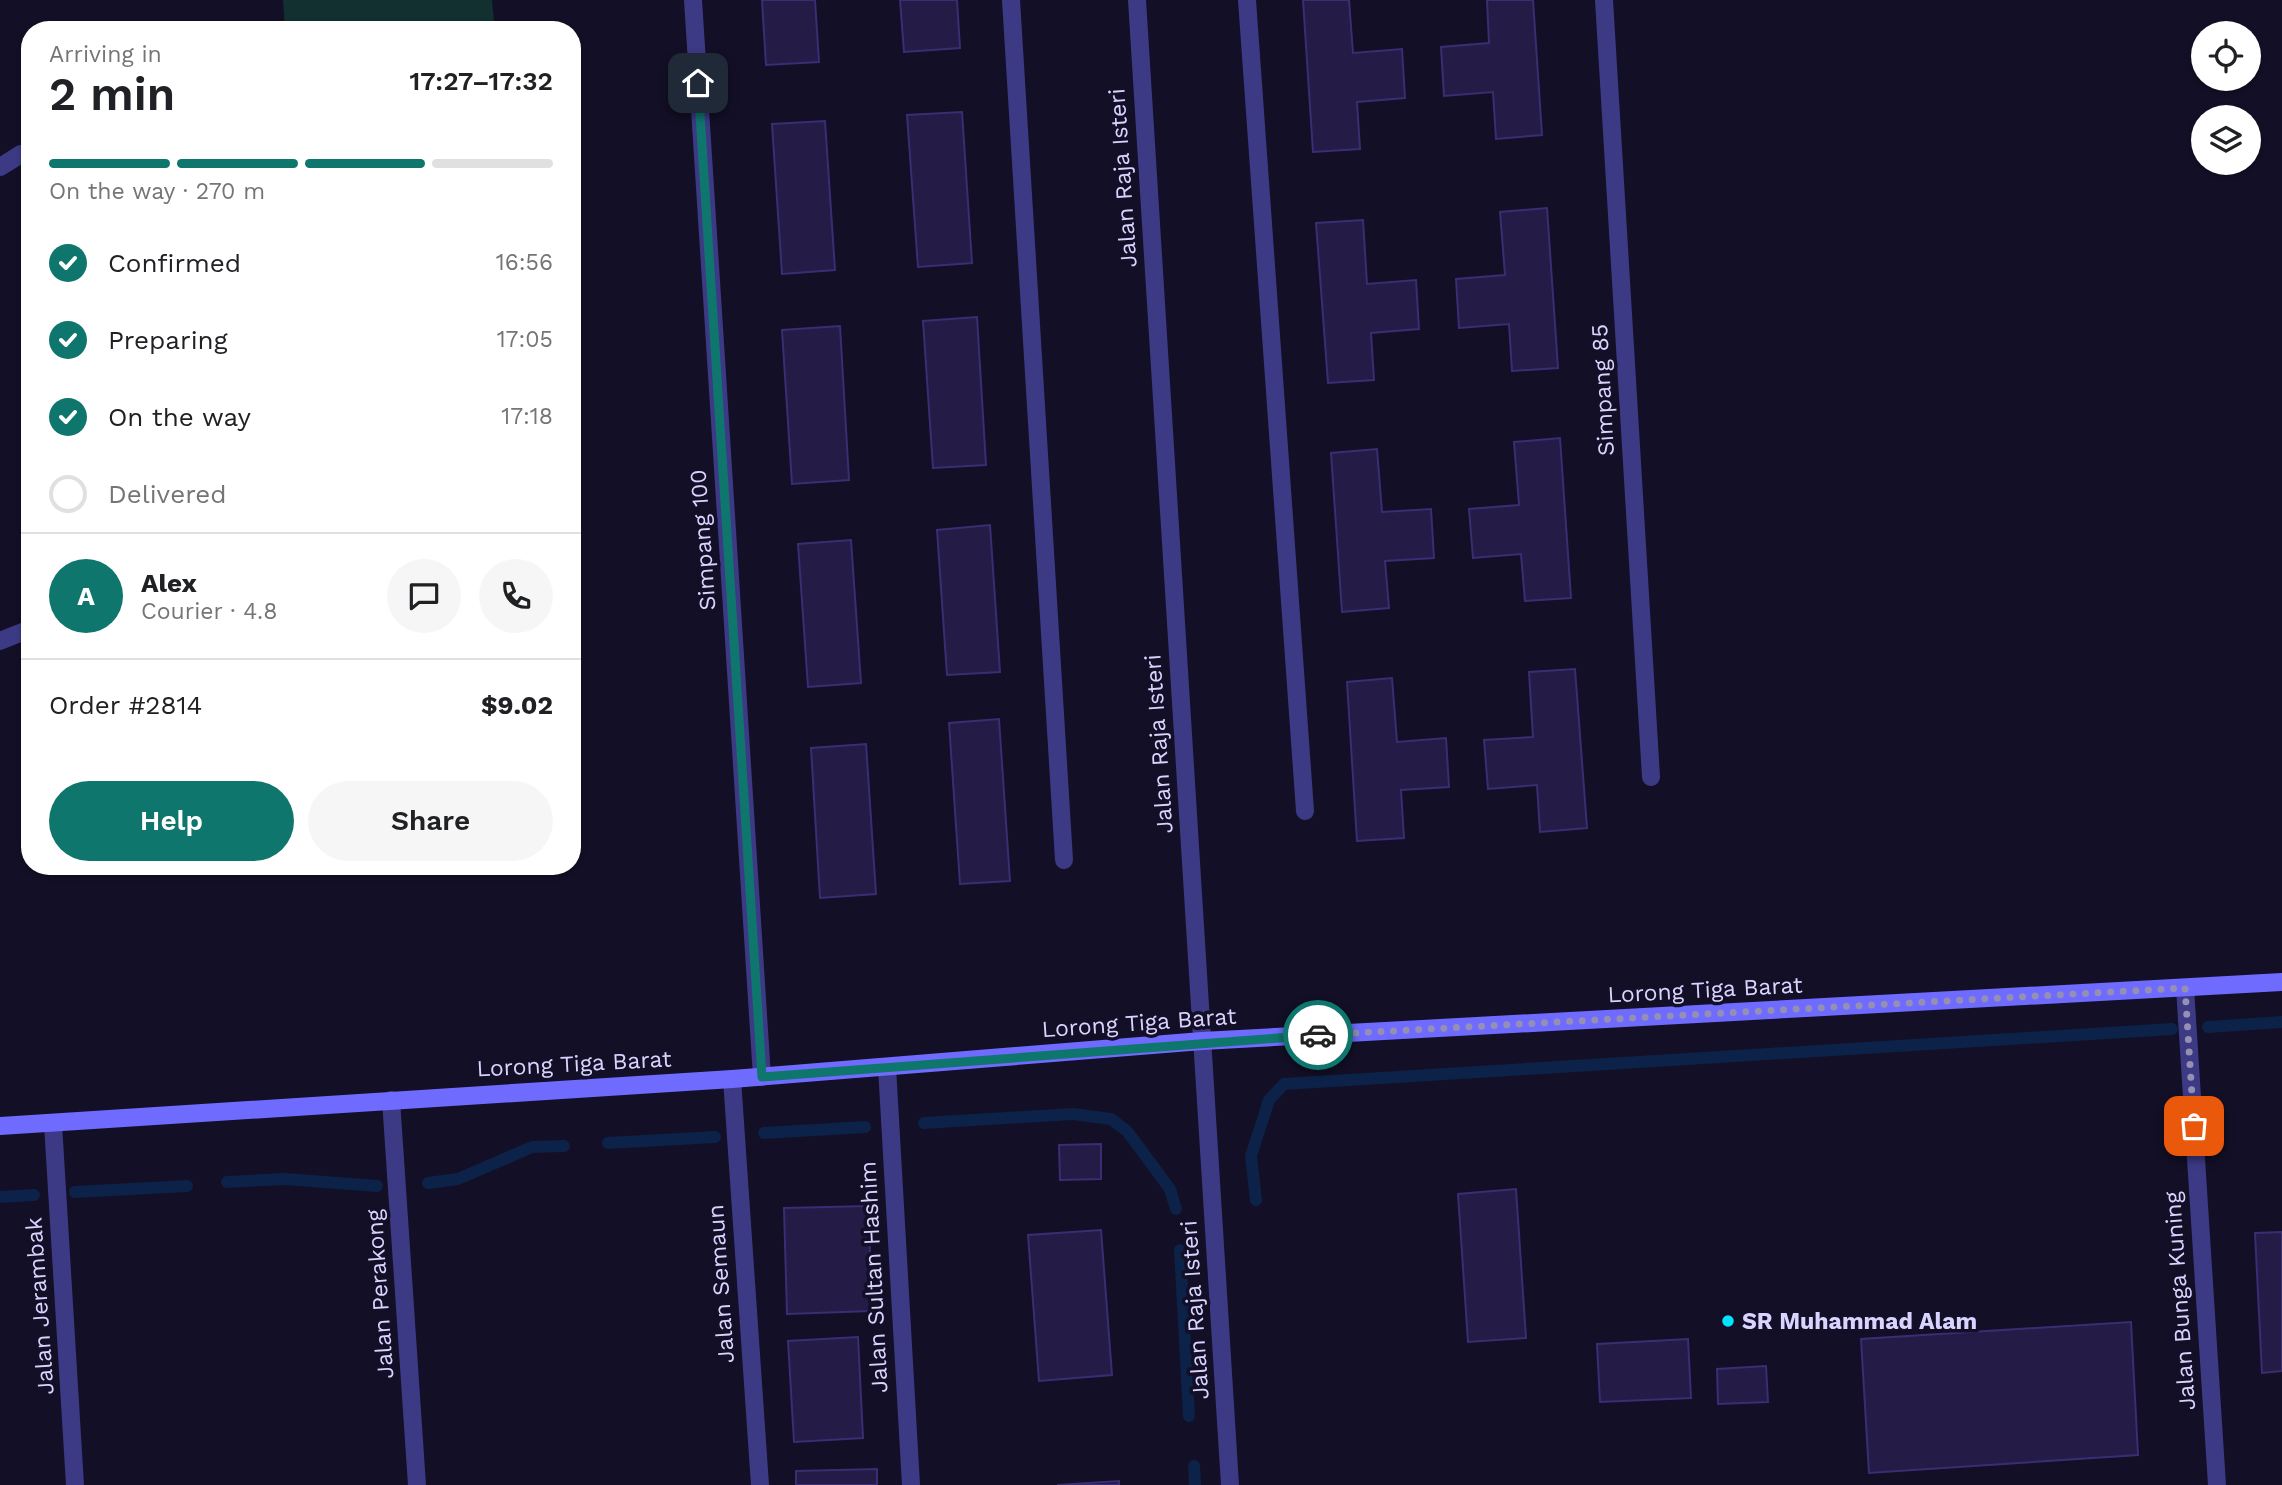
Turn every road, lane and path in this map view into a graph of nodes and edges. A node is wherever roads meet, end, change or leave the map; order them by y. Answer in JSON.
{"nodes":[{"id":1,"x":693,"y":0,"type":"edge"},
{"id":2,"x":1011,"y":0,"type":"edge"},
{"id":3,"x":1136,"y":0,"type":"edge"},
{"id":4,"x":1247,"y":0,"type":"edge"},
{"id":5,"x":1604,"y":0,"type":"edge"},
{"id":6,"x":21,"y":154,"type":"edge"},
{"id":7,"x":0,"y":167,"type":"edge"},
{"id":8,"x":21,"y":633,"type":"edge"},
{"id":9,"x":0,"y":642,"type":"edge"},
{"id":10,"x":1651,"y":777,"type":"dead end"},
{"id":11,"x":1305,"y":810,"type":"dead end"},
{"id":12,"x":1064,"y":860,"type":"dead end"},
{"id":13,"x":2282,"y":982,"type":"edge"},
{"id":14,"x":2185,"y":988,"type":"junction"},
{"id":15,"x":1202,"y":1041,"type":"junction"},
{"id":16,"x":887,"y":1067,"type":"junction"},
{"id":17,"x":762,"y":1077,"type":"junction"},
{"id":18,"x":732,"y":1079,"type":"junction"},
{"id":19,"x":391,"y":1100,"type":"junction"},
{"id":20,"x":53,"y":1124,"type":"junction"},
{"id":21,"x":0,"y":1126,"type":"edge"},
{"id":22,"x":75,"y":1485,"type":"edge"},
{"id":23,"x":417,"y":1485,"type":"edge"},
{"id":24,"x":760,"y":1485,"type":"edge"},
{"id":25,"x":911,"y":1485,"type":"edge"},
{"id":26,"x":1230,"y":1485,"type":"edge"},
{"id":27,"x":2217,"y":1485,"type":"edge"}],
"edges":[{"from":1,"to":17,"type":"street","name":"Simpang 100"},
{"from":2,"to":12,"type":"street"},
{"from":3,"to":15,"type":"street","name":"Jalan Raja Isteri"},
{"from":4,"to":11,"type":"street"},
{"from":5,"to":10,"type":"street","name":"Simpang 85"},
{"from":6,"to":7,"type":"street"},
{"from":8,"to":9,"type":"street"},
{"from":13,"to":14,"type":"main road","name":"Lorong Tiga Barat"},
{"from":14,"to":15,"type":"main road","name":"Lorong Tiga Barat"},
{"from":14,"to":27,"type":"street","name":"Jalan Bunga Kuning"},
{"from":15,"to":16,"type":"main road","name":"Lorong Tiga Barat"},
{"from":15,"to":26,"type":"street","name":"Jalan Raja Isteri"},
{"from":16,"to":17,"type":"main road","name":"Lorong Tiga Barat"},
{"from":16,"to":25,"type":"street","name":"Jalan Sultan Hashim"},
{"from":17,"to":18,"type":"main road","name":"Lorong Tiga Barat"},
{"from":18,"to":19,"type":"main road","name":"Lorong Tiga Barat"},
{"from":18,"to":24,"type":"street","name":"Jalan Semaun"},
{"from":19,"to":20,"type":"main road","name":"Lorong Tiga Barat"},
{"from":19,"to":23,"type":"street","name":"Jalan Perakong"},
{"from":20,"to":21,"type":"main road","name":"Lorong Tiga Barat"},
{"from":20,"to":22,"type":"street","name":"Jalan Jerambak"}]}
